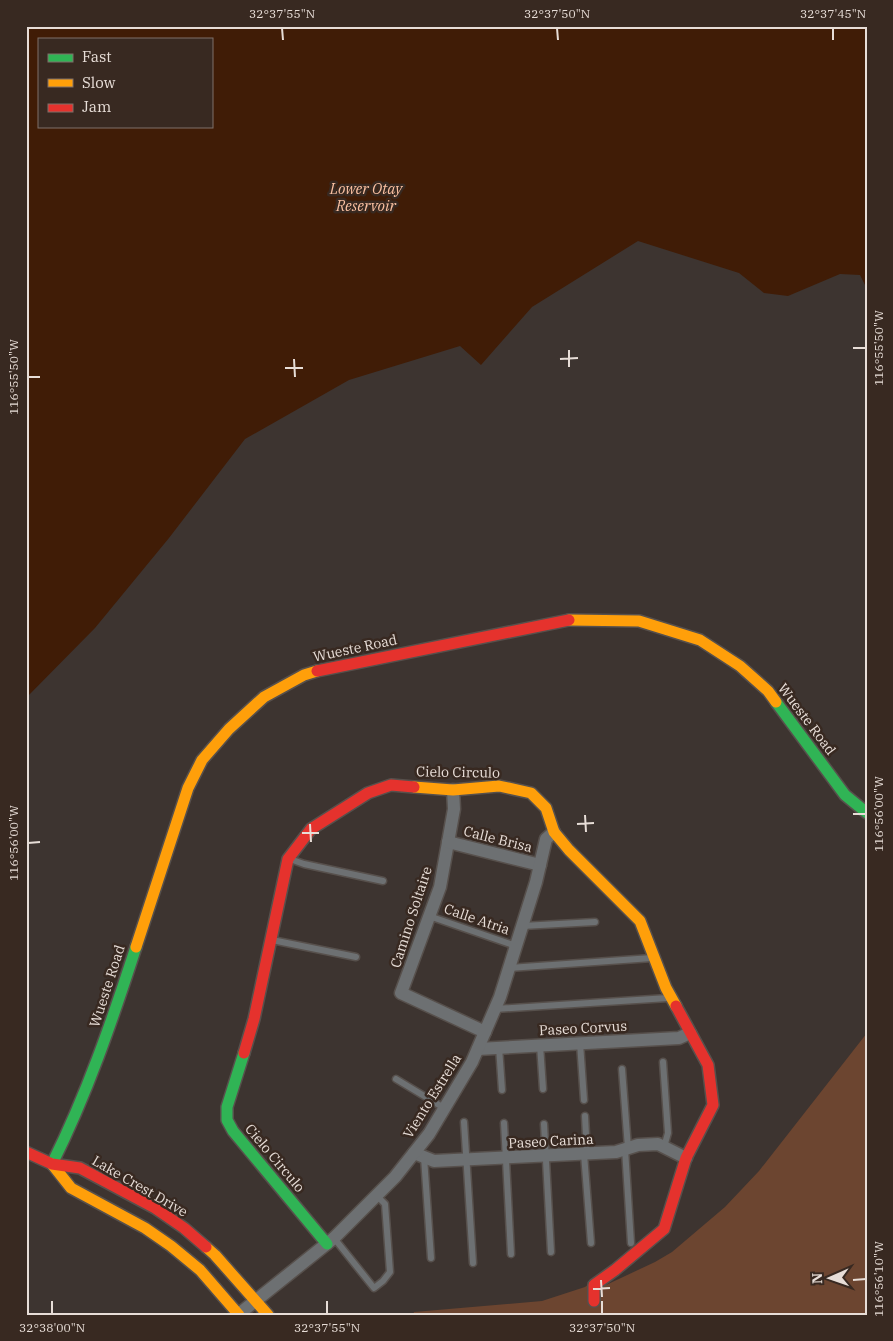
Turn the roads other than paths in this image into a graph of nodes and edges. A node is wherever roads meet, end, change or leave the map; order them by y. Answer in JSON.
{"nodes":[{"id":1,"x":453,"y":790,"type":"junction"},
{"id":2,"x":867,"y":813,"type":"edge"},
{"id":3,"x":554,"y":832,"type":"junction"},
{"id":4,"x":448,"y":842,"type":"junction"},
{"id":5,"x":288,"y":859,"type":"junction"},
{"id":6,"x":540,"y":865,"type":"junction"},
{"id":7,"x":383,"y":881,"type":"dead end"},
{"id":8,"x":429,"y":916,"type":"junction"},
{"id":9,"x":595,"y":922,"type":"dead end"},
{"id":10,"x":522,"y":926,"type":"junction"},
{"id":11,"x":271,"y":940,"type":"junction"},
{"id":12,"x":516,"y":946,"type":"junction"},
{"id":13,"x":356,"y":957,"type":"dead end"},
{"id":14,"x":654,"y":958,"type":"junction"},
{"id":15,"x":509,"y":968,"type":"junction"},
{"id":16,"x":671,"y":998,"type":"junction"},
{"id":17,"x":495,"y":1009,"type":"junction"},
{"id":18,"x":485,"y":1032,"type":"junction"},
{"id":19,"x":690,"y":1033,"type":"junction"},
{"id":20,"x":580,"y":1043,"type":"junction"},
{"id":21,"x":540,"y":1045,"type":"junction"},
{"id":22,"x":499,"y":1047,"type":"junction"},
{"id":23,"x":478,"y":1049,"type":"junction"},
{"id":24,"x":664,"y":1062,"type":"dead end"},
{"id":25,"x":622,"y":1069,"type":"dead end"},
{"id":26,"x":396,"y":1079,"type":"dead end"},
{"id":27,"x":543,"y":1089,"type":"dead end"},
{"id":28,"x":502,"y":1090,"type":"dead end"},
{"id":29,"x":584,"y":1100,"type":"dead end"},
{"id":30,"x":444,"y":1108,"type":"junction"},
{"id":31,"x":585,"y":1116,"type":"dead end"},
{"id":32,"x":464,"y":1122,"type":"dead end"},
{"id":33,"x":504,"y":1123,"type":"dead end"},
{"id":34,"x":544,"y":1124,"type":"dead end"},
{"id":35,"x":664,"y":1146,"type":"junction"},
{"id":36,"x":626,"y":1149,"type":"junction"},
{"id":37,"x":26,"y":1152,"type":"edge"},
{"id":38,"x":586,"y":1154,"type":"junction"},
{"id":39,"x":419,"y":1155,"type":"junction"},
{"id":40,"x":546,"y":1156,"type":"junction"},
{"id":41,"x":506,"y":1158,"type":"junction"},
{"id":42,"x":686,"y":1158,"type":"junction"},
{"id":43,"x":466,"y":1160,"type":"junction"},
{"id":44,"x":52,"y":1164,"type":"junction"},
{"id":45,"x":378,"y":1196,"type":"junction"},
{"id":46,"x":330,"y":1241,"type":"junction"},
{"id":47,"x":591,"y":1243,"type":"dead end"},
{"id":48,"x":631,"y":1243,"type":"dead end"},
{"id":49,"x":551,"y":1252,"type":"dead end"},
{"id":50,"x":512,"y":1254,"type":"dead end"},
{"id":51,"x":431,"y":1258,"type":"dead end"},
{"id":52,"x":473,"y":1263,"type":"dead end"},
{"id":53,"x":257,"y":1301,"type":"junction"},
{"id":54,"x":594,"y":1301,"type":"dead end"},
{"id":55,"x":239,"y":1315,"type":"edge"},
{"id":56,"x":268,"y":1315,"type":"edge"}],
"edges":[{"from":1,"to":3,"type":"street","name":"Cielo Circulo"},
{"from":1,"to":4,"type":"street","name":"Camino Soltaire"},
{"from":1,"to":5,"type":"street","name":"Cielo Circulo"},
{"from":2,"to":44,"type":"street","name":"Wueste Road"},
{"from":3,"to":6,"type":"street","name":"Viento Estrella"},
{"from":3,"to":14,"type":"street","name":"Cielo Circulo"},
{"from":4,"to":6,"type":"street","name":"Calle Brisa"},
{"from":4,"to":8,"type":"street","name":"Camino Soltaire"},
{"from":5,"to":7,"type":"lane"},
{"from":5,"to":11,"type":"street","name":"Cielo Circulo"},
{"from":6,"to":10,"type":"street","name":"Viento Estrella"},
{"from":8,"to":12,"type":"lane","name":"Calle Atria"},
{"from":8,"to":18,"type":"street","name":"Camino Soltaire"},
{"from":9,"to":10,"type":"lane"},
{"from":10,"to":12,"type":"street","name":"Viento Estrella"},
{"from":11,"to":13,"type":"lane"},
{"from":11,"to":46,"type":"street","name":"Cielo Circulo"},
{"from":12,"to":15,"type":"street","name":"Viento Estrella"},
{"from":14,"to":15,"type":"lane"},
{"from":14,"to":16,"type":"street","name":"Cielo Circulo"},
{"from":15,"to":17,"type":"street","name":"Viento Estrella"},
{"from":16,"to":17,"type":"lane"},
{"from":16,"to":19,"type":"street","name":"Cielo Circulo"},
{"from":17,"to":18,"type":"street","name":"Viento Estrella"},
{"from":18,"to":23,"type":"street","name":"Viento Estrella"},
{"from":19,"to":20,"type":"street","name":"Paseo Corvus"},
{"from":19,"to":42,"type":"street","name":"Cielo Circulo"},
{"from":20,"to":21,"type":"street","name":"Paseo Corvus"},
{"from":20,"to":29,"type":"lane"},
{"from":21,"to":22,"type":"street","name":"Paseo Corvus"},
{"from":21,"to":27,"type":"lane"},
{"from":22,"to":23,"type":"street","name":"Paseo Corvus"},
{"from":22,"to":28,"type":"lane"},
{"from":23,"to":30,"type":"street","name":"Viento Estrella"},
{"from":24,"to":35,"type":"lane"},
{"from":25,"to":36,"type":"lane"},
{"from":26,"to":30,"type":"lane"},
{"from":30,"to":39,"type":"street","name":"Viento Estrella"},
{"from":31,"to":38,"type":"lane"},
{"from":32,"to":43,"type":"lane"},
{"from":33,"to":41,"type":"lane"},
{"from":34,"to":40,"type":"lane"},
{"from":35,"to":36,"type":"street","name":"Paseo Carina"},
{"from":35,"to":42,"type":"street","name":"Paseo Carina"},
{"from":36,"to":38,"type":"street","name":"Paseo Carina"},
{"from":36,"to":48,"type":"lane"},
{"from":37,"to":44,"type":"street","name":"Lake Crest Drive"},
{"from":38,"to":40,"type":"street","name":"Paseo Carina"},
{"from":38,"to":47,"type":"lane"},
{"from":39,"to":43,"type":"street","name":"Paseo Carina"},
{"from":39,"to":45,"type":"street","name":"Viento Estrella"},
{"from":39,"to":51,"type":"lane"},
{"from":40,"to":41,"type":"street","name":"Paseo Carina"},
{"from":40,"to":49,"type":"lane"},
{"from":41,"to":43,"type":"street","name":"Paseo Carina"},
{"from":41,"to":50,"type":"lane"},
{"from":42,"to":54,"type":"street","name":"Cielo Circulo"},
{"from":43,"to":52,"type":"lane"},
{"from":44,"to":53,"type":"street","name":"Lake Crest Drive"},
{"from":44,"to":55,"type":"street","name":"Lake Crest Drive"},
{"from":45,"to":46,"type":"street","name":"Viento Estrella"},
{"from":45,"to":46,"type":"lane","name":"Cielo Circulo"},
{"from":46,"to":53,"type":"street","name":"Viento Estrella"},
{"from":53,"to":55,"type":"street","name":"Viento Estrella"},
{"from":53,"to":56,"type":"street","name":"Lake Crest Drive"}]}
